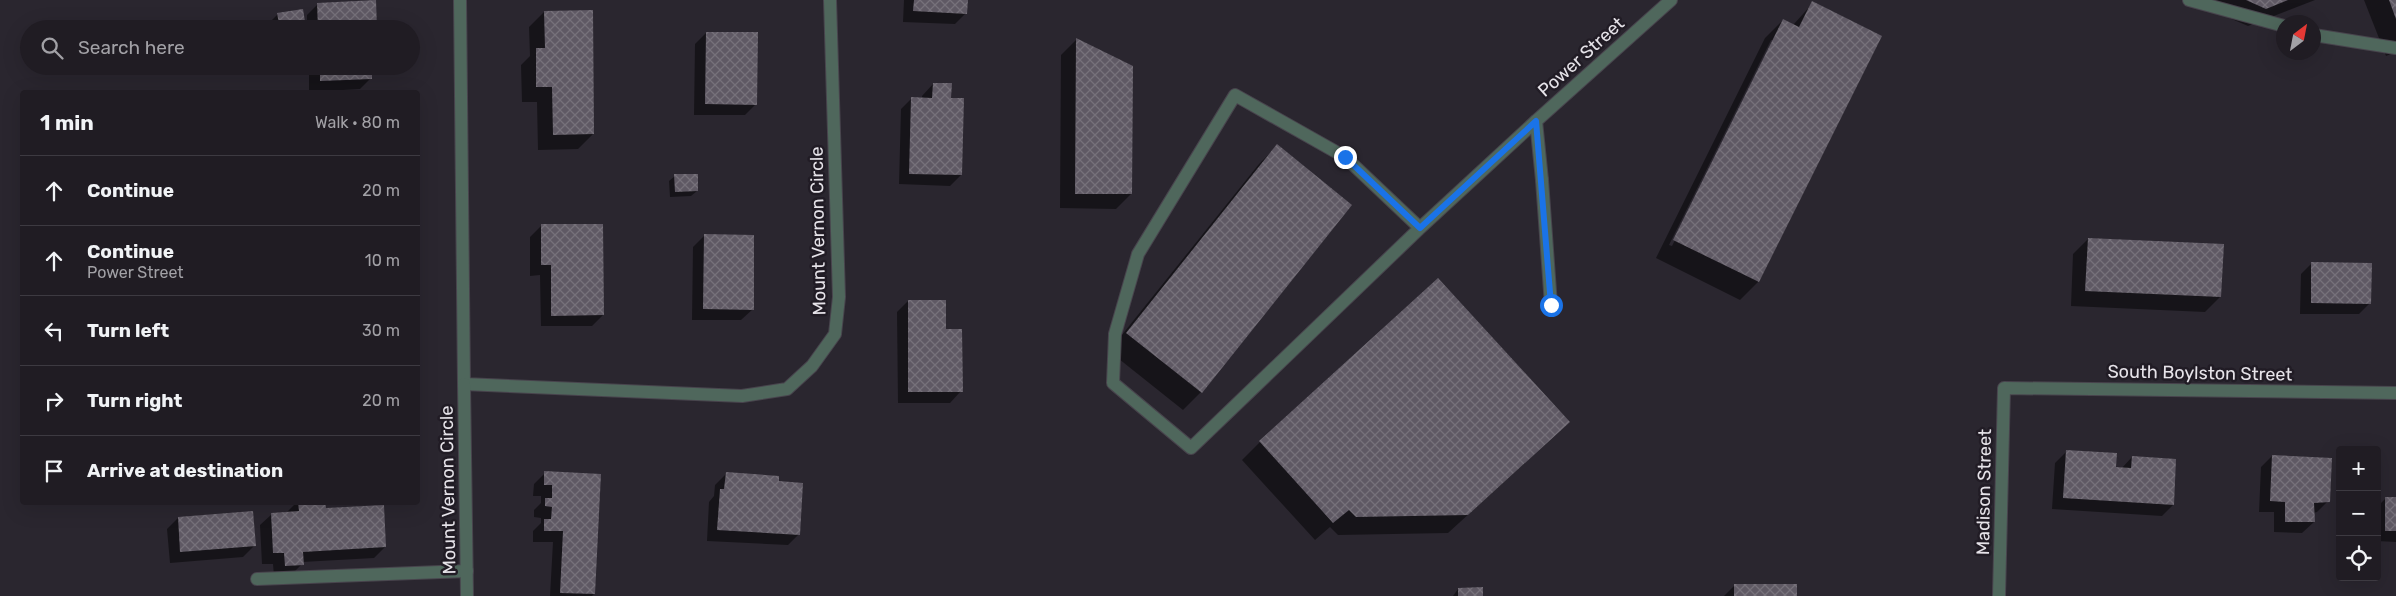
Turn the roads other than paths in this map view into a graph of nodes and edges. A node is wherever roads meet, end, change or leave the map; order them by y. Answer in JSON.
{"nodes":[{"id":1,"x":460,"y":0,"type":"edge"},
{"id":2,"x":830,"y":0,"type":"edge"},
{"id":3,"x":1671,"y":0,"type":"edge"},
{"id":4,"x":2189,"y":0,"type":"edge"},
{"id":5,"x":2276,"y":24,"type":"edge"},
{"id":6,"x":2321,"y":36,"type":"edge"},
{"id":7,"x":2396,"y":48,"type":"edge"},
{"id":8,"x":1536,"y":121,"type":"junction"},
{"id":9,"x":1420,"y":228,"type":"junction"},
{"id":10,"x":1551,"y":305,"type":"dead end"},
{"id":11,"x":464,"y":384,"type":"junction"},
{"id":12,"x":2004,"y":388,"type":"joint"},
{"id":13,"x":2396,"y":393,"type":"edge"},
{"id":14,"x":467,"y":571,"type":"junction"},
{"id":15,"x":257,"y":579,"type":"dead end"},
{"id":16,"x":467,"y":596,"type":"edge"},
{"id":17,"x":1999,"y":596,"type":"edge"}],
"edges":[{"from":1,"to":11,"type":"street","name":"Mount Vernon Circle"},
{"from":2,"to":11,"type":"street","name":"Mount Vernon Circle"},
{"from":3,"to":8,"type":"street","name":"Power Street"},
{"from":4,"to":5,"type":"street"},
{"from":6,"to":7,"type":"street"},
{"from":8,"to":9,"type":"street"},
{"from":8,"to":10,"type":"street","name":"Power Street"},
{"from":9,"to":9,"type":"street"},
{"from":11,"to":14,"type":"street","name":"Mount Vernon Circle"},
{"from":12,"to":13,"type":"street","name":"South Boylston Street"},
{"from":12,"to":17,"type":"street","name":"Madison Street"},
{"from":14,"to":15,"type":"street"},
{"from":14,"to":16,"type":"street","name":"Mount Vernon Circle"}]}
